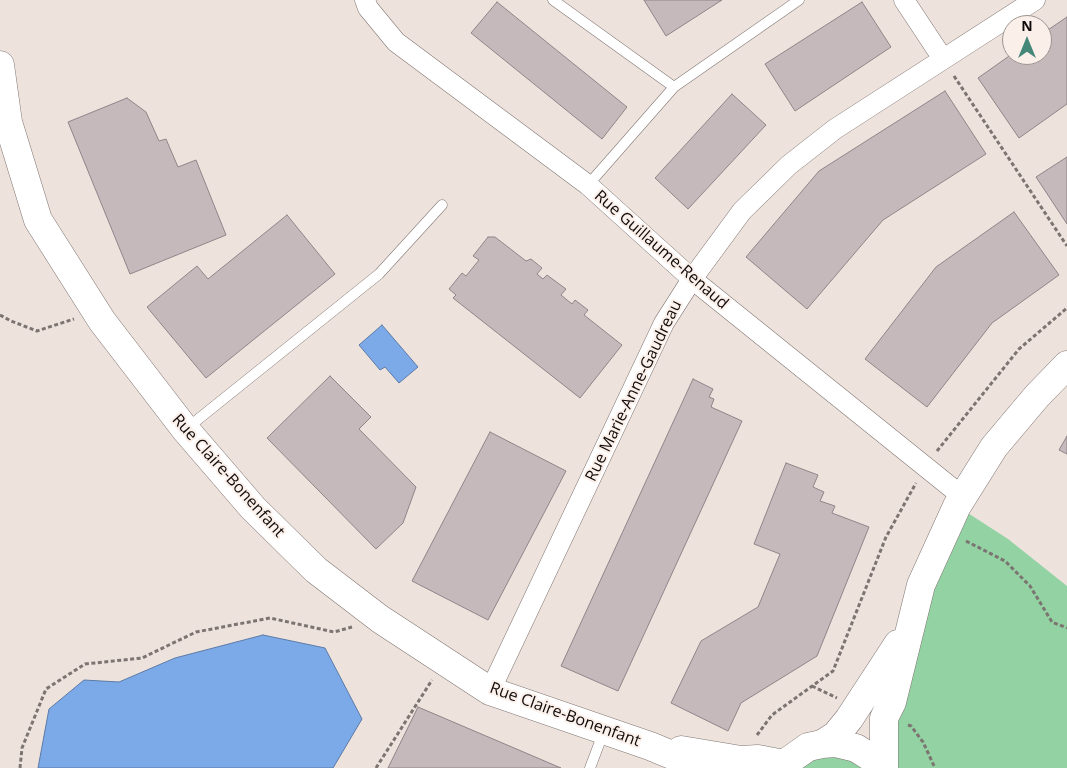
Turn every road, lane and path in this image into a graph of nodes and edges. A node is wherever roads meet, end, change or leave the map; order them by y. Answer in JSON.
{"nodes":[{"id":1,"x":365,"y":0,"type":"edge"},
{"id":2,"x":553,"y":0,"type":"edge"},
{"id":3,"x":799,"y":0,"type":"edge"},
{"id":4,"x":904,"y":0,"type":"edge"},
{"id":5,"x":1034,"y":0,"type":"edge"},
{"id":6,"x":943,"y":59,"type":"junction"},
{"id":7,"x":0,"y":65,"type":"edge"},
{"id":8,"x":674,"y":87,"type":"junction"},
{"id":9,"x":588,"y":186,"type":"junction"},
{"id":10,"x":442,"y":205,"type":"dead end"},
{"id":11,"x":1067,"y":246,"type":"edge"},
{"id":12,"x":692,"y":279,"type":"junction"},
{"id":13,"x":1067,"y":308,"type":"edge"},
{"id":14,"x":96,"y":312,"type":"junction"},
{"id":15,"x":0,"y":315,"type":"edge"},
{"id":16,"x":1067,"y":365,"type":"edge"},
{"id":17,"x":185,"y":429,"type":"junction"},
{"id":18,"x":925,"y":465,"type":"junction"},
{"id":19,"x":963,"y":496,"type":"junction"},
{"id":20,"x":945,"y":531,"type":"junction"},
{"id":21,"x":380,"y":619,"type":"junction"},
{"id":22,"x":1067,"y":628,"type":"edge"},
{"id":23,"x":909,"y":629,"type":"junction"},
{"id":24,"x":444,"y":661,"type":"junction"},
{"id":25,"x":490,"y":691,"type":"junction"},
{"id":26,"x":604,"y":730,"type":"junction"},
{"id":27,"x":822,"y":744,"type":"junction"},
{"id":28,"x":650,"y":746,"type":"junction"},
{"id":29,"x":741,"y":760,"type":"junction"},
{"id":30,"x":782,"y":766,"type":"edge"},
{"id":31,"x":20,"y":768,"type":"edge"},
{"id":32,"x":376,"y":768,"type":"edge"},
{"id":33,"x":590,"y":768,"type":"edge"},
{"id":34,"x":703,"y":768,"type":"edge"},
{"id":35,"x":882,"y":768,"type":"edge"}],
"edges":[{"from":1,"to":9,"type":"street","name":"Rue Guillaume-Renaud"},
{"from":2,"to":8,"type":"lane"},
{"from":3,"to":8,"type":"lane"},
{"from":4,"to":6,"type":"street"},
{"from":5,"to":6,"type":"street","name":"Rue Marie-Anne-Gaudreau"},
{"from":6,"to":11,"type":"path"},
{"from":6,"to":12,"type":"street","name":"Rue Marie-Anne-Gaudreau"},
{"from":7,"to":14,"type":"street","name":"Rue Claire-Bonenfant"},
{"from":8,"to":9,"type":"lane"},
{"from":9,"to":12,"type":"street","name":"Rue Guillaume-Renaud"},
{"from":10,"to":17,"type":"lane"},
{"from":12,"to":18,"type":"street","name":"Rue Guillaume-Renaud"},
{"from":12,"to":25,"type":"street","name":"Rue Marie-Anne-Gaudreau"},
{"from":13,"to":18,"type":"path"},
{"from":14,"to":15,"type":"path"},
{"from":14,"to":17,"type":"street","name":"Rue Claire-Bonenfant"},
{"from":16,"to":19,"type":"street"},
{"from":17,"to":21,"type":"street","name":"Rue Claire-Bonenfant"},
{"from":18,"to":19,"type":"street","name":"Rue Guillaume-Renaud"},
{"from":18,"to":29,"type":"path"},
{"from":19,"to":20,"type":"street"},
{"from":20,"to":22,"type":"path"},
{"from":20,"to":23,"type":"street"},
{"from":21,"to":24,"type":"street","name":"Rue Claire-Bonenfant"},
{"from":21,"to":31,"type":"path"},
{"from":23,"to":27,"type":"street"},
{"from":23,"to":35,"type":"street"},
{"from":24,"to":25,"type":"street","name":"Rue Claire-Bonenfant"},
{"from":24,"to":32,"type":"path"},
{"from":25,"to":26,"type":"street","name":"Rue Claire-Bonenfant"},
{"from":26,"to":28,"type":"street","name":"Rue Claire-Bonenfant"},
{"from":26,"to":33,"type":"lane"},
{"from":27,"to":30,"type":"street"},
{"from":27,"to":35,"type":"street"},
{"from":28,"to":29,"type":"street","name":"Rue Claire-Bonenfant"},
{"from":28,"to":34,"type":"street","name":"Rue Claire-Bonenfant"},
{"from":29,"to":30,"type":"street","name":"Rue Claire-Bonenfant"}]}
